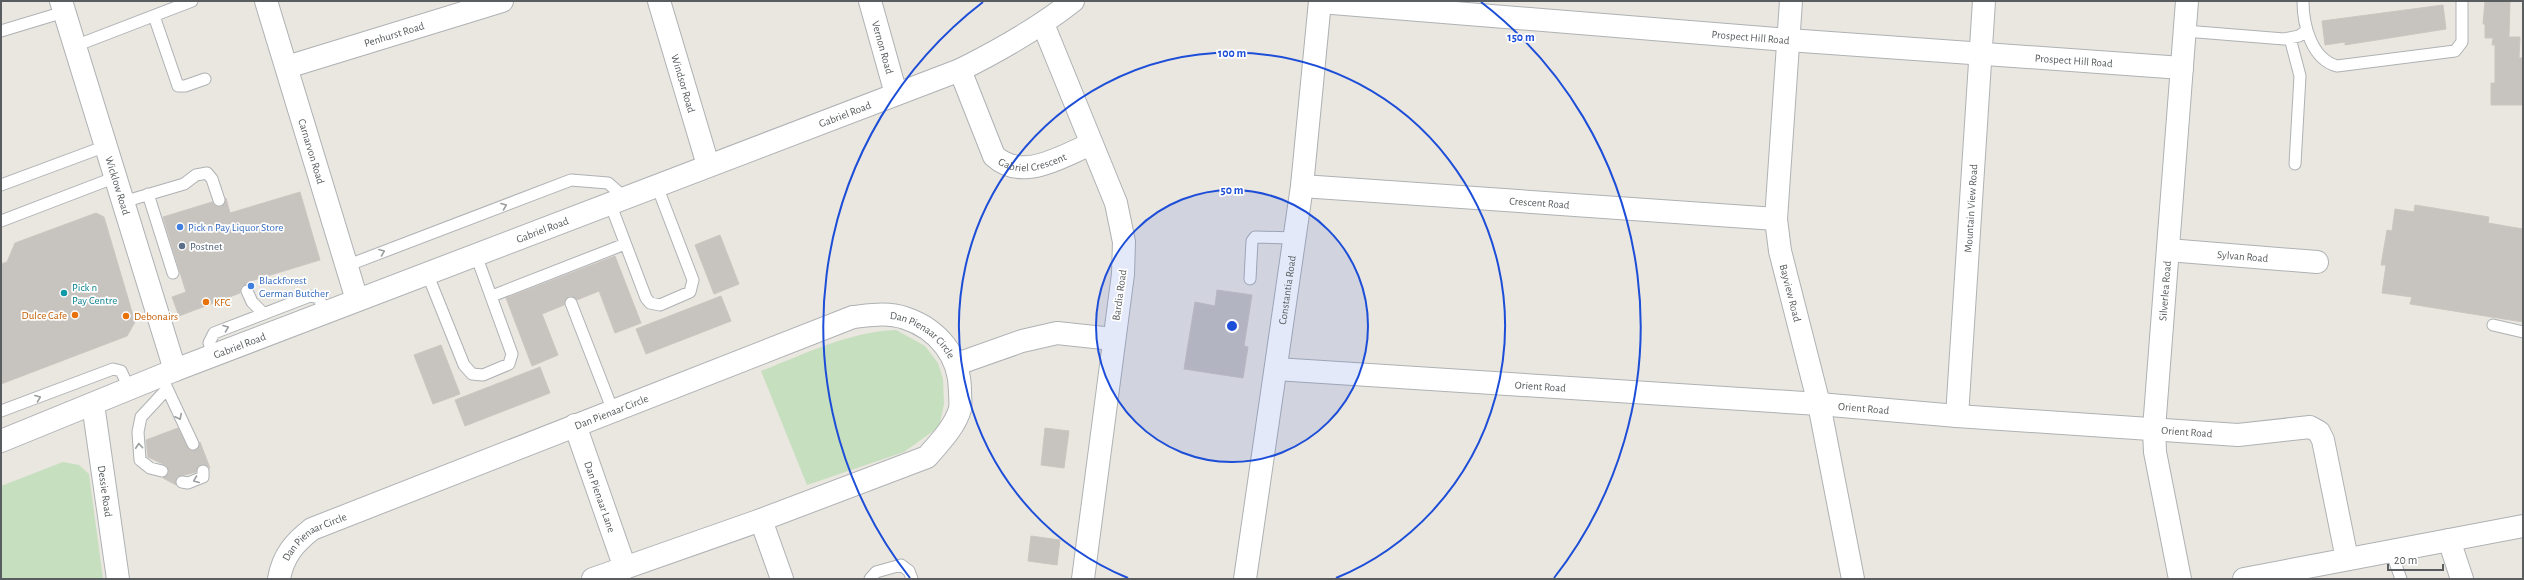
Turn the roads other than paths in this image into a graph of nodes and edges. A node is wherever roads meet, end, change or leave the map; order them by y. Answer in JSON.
{"nodes":[{"id":1,"x":192,"y":1,"type":"edge"},
{"id":2,"x":266,"y":1,"type":"edge"},
{"id":3,"x":502,"y":1,"type":"edge"},
{"id":4,"x":659,"y":1,"type":"edge"},
{"id":5,"x":870,"y":1,"type":"edge"},
{"id":6,"x":1073,"y":1,"type":"edge"},
{"id":7,"x":1790,"y":1,"type":"edge"},
{"id":8,"x":1984,"y":1,"type":"edge"},
{"id":9,"x":2187,"y":1,"type":"edge"},
{"id":10,"x":2303,"y":1,"type":"edge"},
{"id":11,"x":2462,"y":1,"type":"edge"},
{"id":12,"x":1320,"y":2,"type":"edge"},
{"id":13,"x":63,"y":6,"type":"edge"},
{"id":14,"x":463,"y":7,"type":"edge"},
{"id":15,"x":154,"y":16,"type":"junction"},
{"id":16,"x":1043,"y":24,"type":"junction"},
{"id":17,"x":1,"y":31,"type":"edge"},
{"id":18,"x":2185,"y":31,"type":"junction"},
{"id":19,"x":2306,"y":31,"type":"junction"},
{"id":20,"x":2290,"y":38,"type":"junction"},
{"id":21,"x":1788,"y":40,"type":"junction"},
{"id":22,"x":75,"y":46,"type":"junction"},
{"id":23,"x":1980,"y":54,"type":"junction"},
{"id":24,"x":287,"y":67,"type":"junction"},
{"id":25,"x":2182,"y":68,"type":"junction"},
{"id":26,"x":960,"y":70,"type":"junction"},
{"id":27,"x":205,"y":79,"type":"dead end"},
{"id":28,"x":896,"y":94,"type":"junction"},
{"id":29,"x":1091,"y":144,"type":"junction"},
{"id":30,"x":106,"y":146,"type":"junction"},
{"id":31,"x":2295,"y":164,"type":"dead end"},
{"id":32,"x":708,"y":165,"type":"junction"},
{"id":33,"x":116,"y":177,"type":"junction"},
{"id":34,"x":1,"y":185,"type":"edge"},
{"id":35,"x":656,"y":186,"type":"junction"},
{"id":36,"x":1302,"y":186,"type":"junction"},
{"id":37,"x":148,"y":194,"type":"junction"},
{"id":38,"x":219,"y":200,"type":"dead end"},
{"id":39,"x":617,"y":200,"type":"junction"},
{"id":40,"x":123,"y":202,"type":"junction"},
{"id":41,"x":1776,"y":219,"type":"junction"},
{"id":42,"x":1,"y":221,"type":"edge"},
{"id":43,"x":1295,"y":238,"type":"junction"},
{"id":44,"x":626,"y":244,"type":"junction"},
{"id":45,"x":2168,"y":250,"type":"junction"},
{"id":46,"x":476,"y":255,"type":"junction"},
{"id":47,"x":2317,"y":262,"type":"dead end"},
{"id":48,"x":346,"y":266,"type":"junction"},
{"id":49,"x":173,"y":273,"type":"dead end"},
{"id":50,"x":427,"y":273,"type":"junction"},
{"id":51,"x":1250,"y":278,"type":"dead end"},
{"id":52,"x":247,"y":291,"type":"dead end"},
{"id":53,"x":492,"y":296,"type":"junction"},
{"id":54,"x":357,"y":300,"type":"junction"},
{"id":55,"x":570,"y":303,"type":"dead end"},
{"id":56,"x":325,"y":313,"type":"junction"},
{"id":57,"x":264,"y":314,"type":"junction"},
{"id":58,"x":2493,"y":325,"type":"dead end"},
{"id":59,"x":2523,"y":332,"type":"edge"},
{"id":60,"x":1113,"y":339,"type":"junction"},
{"id":61,"x":213,"y":356,"type":"junction"},
{"id":62,"x":957,"y":364,"type":"junction"},
{"id":63,"x":1276,"y":368,"type":"junction"},
{"id":64,"x":168,"y":378,"type":"junction"},
{"id":65,"x":129,"y":388,"type":"junction"},
{"id":66,"x":93,"y":404,"type":"junction"},
{"id":67,"x":1819,"y":404,"type":"junction"},
{"id":68,"x":1,"y":411,"type":"edge"},
{"id":69,"x":613,"y":411,"type":"junction"},
{"id":70,"x":1957,"y":416,"type":"junction"},
{"id":71,"x":575,"y":425,"type":"junction"},
{"id":72,"x":2154,"y":429,"type":"junction"},
{"id":73,"x":1,"y":441,"type":"edge"},
{"id":74,"x":193,"y":444,"type":"dead end"},
{"id":75,"x":162,"y":471,"type":"dead end"},
{"id":76,"x":203,"y":471,"type":"dead end"},
{"id":77,"x":182,"y":482,"type":"dead end"},
{"id":78,"x":761,"y":520,"type":"junction"},
{"id":79,"x":2523,"y":526,"type":"edge"},
{"id":80,"x":2449,"y":540,"type":"junction"},
{"id":81,"x":2391,"y":551,"type":"junction"},
{"id":82,"x":2347,"y":560,"type":"junction"},
{"id":83,"x":625,"y":568,"type":"junction"},
{"id":84,"x":118,"y":579,"type":"edge"},
{"id":85,"x":279,"y":579,"type":"edge"},
{"id":86,"x":593,"y":579,"type":"edge"},
{"id":87,"x":782,"y":579,"type":"edge"},
{"id":88,"x":870,"y":579,"type":"edge"},
{"id":89,"x":912,"y":579,"type":"edge"},
{"id":90,"x":1082,"y":579,"type":"edge"},
{"id":91,"x":1245,"y":579,"type":"edge"},
{"id":92,"x":1853,"y":579,"type":"edge"},
{"id":93,"x":2180,"y":579,"type":"edge"},
{"id":94,"x":2244,"y":579,"type":"edge"},
{"id":95,"x":2401,"y":579,"type":"edge"},
{"id":96,"x":2462,"y":579,"type":"edge"}],
"edges":[{"from":1,"to":15,"type":"lane"},
{"from":2,"to":24,"type":"street","name":"Carnarvon Road"},
{"from":3,"to":14,"type":"street","name":"Penhurst Road"},
{"from":4,"to":32,"type":"street","name":"Windsor Road"},
{"from":5,"to":28,"type":"street","name":"Vernon Road"},
{"from":6,"to":16,"type":"street","name":"Gabriel Road"},
{"from":7,"to":21,"type":"street","name":"Bayview Road"},
{"from":8,"to":23,"type":"street","name":"Mountain View Road"},
{"from":9,"to":18,"type":"street","name":"Silverlea Road"},
{"from":10,"to":19,"type":"lane"},
{"from":11,"to":19,"type":"lane"},
{"from":12,"to":21,"type":"street","name":"Prospect Hill Road"},
{"from":12,"to":36,"type":"street","name":"Constantia Road"},
{"from":13,"to":17,"type":"lane"},
{"from":13,"to":22,"type":"street","name":"Wicklow Road"},
{"from":14,"to":24,"type":"street","name":"Penhurst Road"},
{"from":15,"to":22,"type":"lane"},
{"from":15,"to":27,"type":"lane"},
{"from":16,"to":26,"type":"street","name":"Gabriel Road"},
{"from":16,"to":29,"type":"street","name":"Bardia Road"},
{"from":18,"to":20,"type":"lane"},
{"from":18,"to":25,"type":"street","name":"Silverlea Road"},
{"from":19,"to":20,"type":"lane"},
{"from":20,"to":31,"type":"lane"},
{"from":21,"to":23,"type":"street","name":"Prospect Hill Road"},
{"from":21,"to":41,"type":"street","name":"Bayview Road"},
{"from":22,"to":30,"type":"street","name":"Wicklow Road"},
{"from":23,"to":25,"type":"street","name":"Prospect Hill Road"},
{"from":23,"to":70,"type":"street","name":"Mountain View Road"},
{"from":24,"to":48,"type":"street","name":"Carnarvon Road"},
{"from":25,"to":45,"type":"street","name":"Silverlea Road"},
{"from":26,"to":28,"type":"street","name":"Gabriel Road"},
{"from":26,"to":29,"type":"street","name":"Gabriel Crescent"},
{"from":28,"to":32,"type":"street","name":"Gabriel Road"},
{"from":29,"to":60,"type":"street","name":"Bardia Road"},
{"from":30,"to":33,"type":"street","name":"Wicklow Road"},
{"from":30,"to":34,"type":"lane"},
{"from":32,"to":35,"type":"street","name":"Gabriel Road"},
{"from":33,"to":40,"type":"street","name":"Wicklow Road"},
{"from":33,"to":42,"type":"lane"},
{"from":35,"to":39,"type":"street","name":"Gabriel Road"},
{"from":35,"to":44,"type":"lane"},
{"from":36,"to":41,"type":"street","name":"Crescent Road"},
{"from":36,"to":43,"type":"street","name":"Constantia Road"},
{"from":37,"to":38,"type":"lane"},
{"from":37,"to":40,"type":"lane"},
{"from":37,"to":49,"type":"lane"},
{"from":39,"to":44,"type":"lane"},
{"from":39,"to":46,"type":"street","name":"Gabriel Road"},
{"from":48,"to":39,"type":"lane","one_way":true},
{"from":40,"to":64,"type":"street","name":"Wicklow Road"},
{"from":41,"to":67,"type":"street","name":"Bayview Road"},
{"from":43,"to":51,"type":"lane"},
{"from":43,"to":63,"type":"street","name":"Constantia Road"},
{"from":44,"to":53,"type":"lane"},
{"from":45,"to":47,"type":"street","name":"Sylvan Road"},
{"from":45,"to":72,"type":"street","name":"Silverlea Road"},
{"from":46,"to":50,"type":"street","name":"Gabriel Road"},
{"from":46,"to":53,"type":"lane"},
{"from":48,"to":54,"type":"street","name":"Carnarvon Road"},
{"from":50,"to":53,"type":"lane"},
{"from":50,"to":54,"type":"street","name":"Gabriel Road"},
{"from":52,"to":57,"type":"lane"},
{"from":54,"to":56,"type":"street","name":"Gabriel Road"},
{"from":55,"to":69,"type":"lane"},
{"from":56,"to":57,"type":"lane"},
{"from":56,"to":61,"type":"street","name":"Gabriel Road"},
{"from":61,"to":57,"type":"lane","one_way":true},
{"from":58,"to":59,"type":"lane"},
{"from":60,"to":62,"type":"street","name":"Dan Pienaar Circle"},
{"from":60,"to":90,"type":"street","name":"Bardia Road"},
{"from":61,"to":64,"type":"street","name":"Gabriel Road"},
{"from":62,"to":69,"type":"street","name":"Dan Pienaar Circle"},
{"from":62,"to":78,"type":"street","name":"Dan Pienaar Circle"},
{"from":63,"to":67,"type":"street","name":"Orient Road"},
{"from":63,"to":91,"type":"street","name":"Constantia Road"},
{"from":64,"to":65,"type":"street","name":"Gabriel Road"},
{"from":64,"to":74,"type":"lane","one_way":true},
{"from":75,"to":64,"type":"lane","one_way":true},
{"from":65,"to":66,"type":"street","name":"Gabriel Road"},
{"from":68,"to":65,"type":"lane","one_way":true},
{"from":66,"to":73,"type":"street","name":"Gabriel Road"},
{"from":66,"to":84,"type":"street","name":"Dessie Road"},
{"from":67,"to":70,"type":"street","name":"Orient Road"},
{"from":67,"to":92,"type":"street","name":"Bayview Road"},
{"from":69,"to":71,"type":"street","name":"Dan Pienaar Circle"},
{"from":70,"to":72,"type":"street","name":"Orient Road"},
{"from":71,"to":83,"type":"street","name":"Dan Pienaar Lane"},
{"from":71,"to":85,"type":"street","name":"Dan Pienaar Circle"},
{"from":72,"to":82,"type":"street","name":"Orient Road"},
{"from":72,"to":93,"type":"street","name":"Silverlea Road"},
{"from":76,"to":77,"type":"lane","one_way":true},
{"from":78,"to":83,"type":"street","name":"Dan Pienaar Circle"},
{"from":78,"to":87,"type":"street"},
{"from":79,"to":80,"type":"street"},
{"from":80,"to":81,"type":"street"},
{"from":80,"to":96,"type":"street"},
{"from":81,"to":82,"type":"street"},
{"from":81,"to":95,"type":"lane"},
{"from":82,"to":94,"type":"street"},
{"from":83,"to":86,"type":"street","name":"Dan Pienaar Circle"},
{"from":88,"to":89,"type":"lane"}]}
